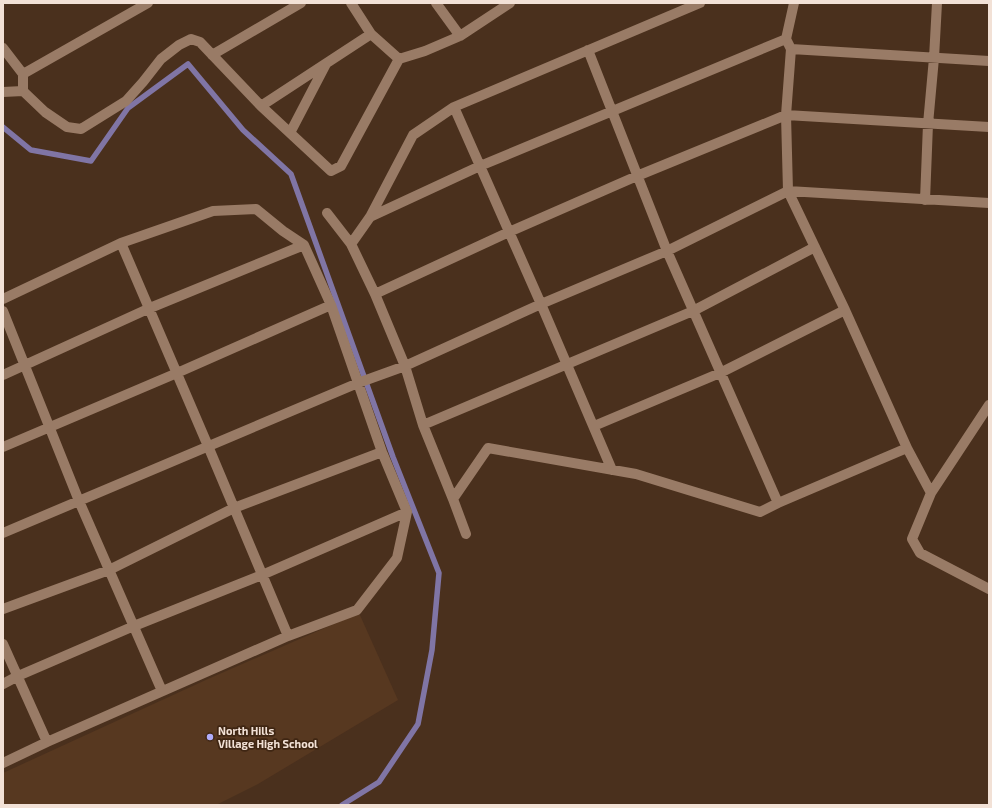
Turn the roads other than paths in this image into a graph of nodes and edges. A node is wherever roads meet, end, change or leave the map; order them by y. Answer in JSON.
{"nodes":[{"id":1,"x":148,"y":3,"type":"edge"},
{"id":2,"x":301,"y":3,"type":"edge"},
{"id":3,"x":351,"y":3,"type":"edge"},
{"id":4,"x":436,"y":3,"type":"edge"},
{"id":5,"x":510,"y":3,"type":"edge"},
{"id":6,"x":700,"y":3,"type":"edge"},
{"id":7,"x":794,"y":3,"type":"edge"},
{"id":8,"x":937,"y":3,"type":"edge"},
{"id":9,"x":371,"y":34,"type":"junction"},
{"id":10,"x":460,"y":36,"type":"junction"},
{"id":11,"x":786,"y":39,"type":"junction"},
{"id":12,"x":3,"y":48,"type":"edge"},
{"id":13,"x":791,"y":49,"type":"junction"},
{"id":14,"x":588,"y":50,"type":"junction"},
{"id":15,"x":212,"y":55,"type":"junction"},
{"id":16,"x":934,"y":58,"type":"junction"},
{"id":17,"x":398,"y":59,"type":"junction"},
{"id":18,"x":989,"y":61,"type":"edge"},
{"id":19,"x":326,"y":64,"type":"junction"},
{"id":20,"x":22,"y":74,"type":"junction"},
{"id":21,"x":23,"y":91,"type":"junction"},
{"id":22,"x":3,"y":92,"type":"edge"},
{"id":23,"x":261,"y":106,"type":"junction"},
{"id":24,"x":454,"y":107,"type":"junction"},
{"id":25,"x":612,"y":111,"type":"junction"},
{"id":26,"x":786,"y":115,"type":"junction"},
{"id":27,"x":928,"y":124,"type":"junction"},
{"id":28,"x":989,"y":127,"type":"edge"},
{"id":29,"x":290,"y":133,"type":"junction"},
{"id":30,"x":480,"y":166,"type":"junction"},
{"id":31,"x":637,"y":176,"type":"junction"},
{"id":32,"x":788,"y":191,"type":"junction"},
{"id":33,"x":925,"y":200,"type":"junction"},
{"id":34,"x":989,"y":203,"type":"edge"},
{"id":35,"x":327,"y":213,"type":"dead end"},
{"id":36,"x":370,"y":217,"type":"junction"},
{"id":37,"x":509,"y":232,"type":"junction"},
{"id":38,"x":122,"y":243,"type":"junction"},
{"id":39,"x":350,"y":244,"type":"junction"},
{"id":40,"x":304,"y":245,"type":"junction"},
{"id":41,"x":815,"y":248,"type":"junction"},
{"id":42,"x":667,"y":251,"type":"junction"},
{"id":43,"x":375,"y":294,"type":"junction"},
{"id":44,"x":3,"y":299,"type":"edge"},
{"id":45,"x":541,"y":304,"type":"junction"},
{"id":46,"x":331,"y":306,"type":"junction"},
{"id":47,"x":150,"y":308,"type":"junction"},
{"id":48,"x":845,"y":310,"type":"junction"},
{"id":49,"x":3,"y":311,"type":"edge"},
{"id":50,"x":693,"y":311,"type":"junction"},
{"id":51,"x":567,"y":364,"type":"junction"},
{"id":52,"x":25,"y":366,"type":"junction"},
{"id":53,"x":400,"y":367,"type":"junction"},
{"id":54,"x":177,"y":373,"type":"junction"},
{"id":55,"x":720,"y":373,"type":"junction"},
{"id":56,"x":3,"y":375,"type":"edge"},
{"id":57,"x":361,"y":381,"type":"junction"},
{"id":58,"x":989,"y":405,"type":"edge"},
{"id":59,"x":423,"y":425,"type":"junction"},
{"id":60,"x":594,"y":426,"type":"junction"},
{"id":61,"x":50,"y":427,"type":"junction"},
{"id":62,"x":208,"y":446,"type":"junction"},
{"id":63,"x":3,"y":447,"type":"edge"},
{"id":64,"x":907,"y":448,"type":"junction"},
{"id":65,"x":382,"y":452,"type":"junction"},
{"id":66,"x":612,"y":470,"type":"junction"},
{"id":67,"x":931,"y":493,"type":"junction"},
{"id":68,"x":453,"y":499,"type":"junction"},
{"id":69,"x":79,"y":501,"type":"junction"},
{"id":70,"x":778,"y":503,"type":"junction"},
{"id":71,"x":234,"y":508,"type":"junction"},
{"id":72,"x":406,"y":512,"type":"junction"},
{"id":73,"x":3,"y":533,"type":"edge"},
{"id":74,"x":466,"y":534,"type":"dead end"},
{"id":75,"x":109,"y":570,"type":"junction"},
{"id":76,"x":262,"y":575,"type":"junction"},
{"id":77,"x":989,"y":589,"type":"edge"},
{"id":78,"x":3,"y":609,"type":"edge"},
{"id":79,"x":134,"y":626,"type":"junction"},
{"id":80,"x":288,"y":636,"type":"junction"},
{"id":81,"x":3,"y":644,"type":"edge"},
{"id":82,"x":18,"y":676,"type":"junction"},
{"id":83,"x":3,"y":684,"type":"edge"},
{"id":84,"x":162,"y":691,"type":"junction"},
{"id":85,"x":47,"y":742,"type":"junction"},
{"id":86,"x":3,"y":764,"type":"edge"}],
"edges":[{"from":1,"to":20,"type":"street"},
{"from":2,"to":15,"type":"street"},
{"from":3,"to":9,"type":"street"},
{"from":4,"to":10,"type":"street"},
{"from":5,"to":10,"type":"street"},
{"from":6,"to":14,"type":"street"},
{"from":7,"to":11,"type":"street"},
{"from":8,"to":16,"type":"street"},
{"from":9,"to":17,"type":"street"},
{"from":9,"to":19,"type":"street"},
{"from":10,"to":17,"type":"street"},
{"from":11,"to":13,"type":"street"},
{"from":11,"to":25,"type":"street"},
{"from":12,"to":20,"type":"street"},
{"from":13,"to":16,"type":"street"},
{"from":13,"to":26,"type":"street"},
{"from":14,"to":24,"type":"street"},
{"from":14,"to":25,"type":"street"},
{"from":15,"to":21,"type":"street"},
{"from":15,"to":23,"type":"street"},
{"from":16,"to":18,"type":"street"},
{"from":16,"to":27,"type":"street"},
{"from":17,"to":29,"type":"street"},
{"from":19,"to":23,"type":"street"},
{"from":19,"to":29,"type":"street"},
{"from":20,"to":21,"type":"street"},
{"from":21,"to":22,"type":"street"},
{"from":23,"to":29,"type":"street"},
{"from":24,"to":30,"type":"street"},
{"from":24,"to":36,"type":"street"},
{"from":25,"to":30,"type":"street"},
{"from":25,"to":31,"type":"street"},
{"from":26,"to":27,"type":"street"},
{"from":26,"to":31,"type":"street"},
{"from":26,"to":32,"type":"street"},
{"from":27,"to":28,"type":"street"},
{"from":27,"to":33,"type":"street"},
{"from":30,"to":36,"type":"street"},
{"from":30,"to":37,"type":"street"},
{"from":31,"to":37,"type":"street"},
{"from":31,"to":42,"type":"street"},
{"from":32,"to":33,"type":"street"},
{"from":32,"to":41,"type":"street"},
{"from":32,"to":42,"type":"street"},
{"from":33,"to":34,"type":"street"},
{"from":35,"to":39,"type":"street"},
{"from":36,"to":39,"type":"street"},
{"from":37,"to":43,"type":"street"},
{"from":37,"to":45,"type":"street"},
{"from":38,"to":40,"type":"street"},
{"from":38,"to":44,"type":"street"},
{"from":38,"to":47,"type":"street"},
{"from":39,"to":43,"type":"street"},
{"from":40,"to":46,"type":"street"},
{"from":40,"to":47,"type":"street"},
{"from":41,"to":48,"type":"street"},
{"from":41,"to":50,"type":"street"},
{"from":42,"to":45,"type":"street"},
{"from":42,"to":50,"type":"street"},
{"from":43,"to":53,"type":"street"},
{"from":45,"to":51,"type":"street"},
{"from":45,"to":53,"type":"street"},
{"from":46,"to":54,"type":"street"},
{"from":46,"to":57,"type":"street"},
{"from":47,"to":52,"type":"street"},
{"from":47,"to":54,"type":"street"},
{"from":48,"to":55,"type":"street"},
{"from":48,"to":64,"type":"street"},
{"from":49,"to":52,"type":"street"},
{"from":50,"to":51,"type":"street"},
{"from":50,"to":55,"type":"street"},
{"from":51,"to":59,"type":"street"},
{"from":51,"to":60,"type":"street"},
{"from":52,"to":56,"type":"street"},
{"from":52,"to":61,"type":"street"},
{"from":53,"to":57,"type":"street"},
{"from":53,"to":59,"type":"street"},
{"from":54,"to":61,"type":"street"},
{"from":54,"to":62,"type":"street"},
{"from":55,"to":60,"type":"street"},
{"from":55,"to":70,"type":"street"},
{"from":57,"to":62,"type":"street"},
{"from":57,"to":65,"type":"street"},
{"from":58,"to":67,"type":"street"},
{"from":59,"to":68,"type":"street"},
{"from":60,"to":66,"type":"street"},
{"from":61,"to":63,"type":"street"},
{"from":61,"to":69,"type":"street"},
{"from":62,"to":69,"type":"street"},
{"from":62,"to":71,"type":"street"},
{"from":64,"to":67,"type":"street"},
{"from":64,"to":70,"type":"street"},
{"from":65,"to":71,"type":"street"},
{"from":65,"to":72,"type":"street"},
{"from":66,"to":68,"type":"street"},
{"from":66,"to":70,"type":"street"},
{"from":67,"to":77,"type":"street"},
{"from":68,"to":74,"type":"street"},
{"from":69,"to":73,"type":"street"},
{"from":69,"to":75,"type":"street"},
{"from":71,"to":75,"type":"street"},
{"from":71,"to":76,"type":"street"},
{"from":72,"to":76,"type":"street"},
{"from":72,"to":80,"type":"street"},
{"from":75,"to":78,"type":"street"},
{"from":75,"to":79,"type":"street"},
{"from":76,"to":79,"type":"street"},
{"from":76,"to":80,"type":"street"},
{"from":79,"to":82,"type":"street"},
{"from":79,"to":84,"type":"street"},
{"from":80,"to":84,"type":"street"},
{"from":81,"to":82,"type":"street"},
{"from":82,"to":83,"type":"street"},
{"from":82,"to":85,"type":"street"},
{"from":84,"to":85,"type":"street"},
{"from":85,"to":86,"type":"street"}]}
